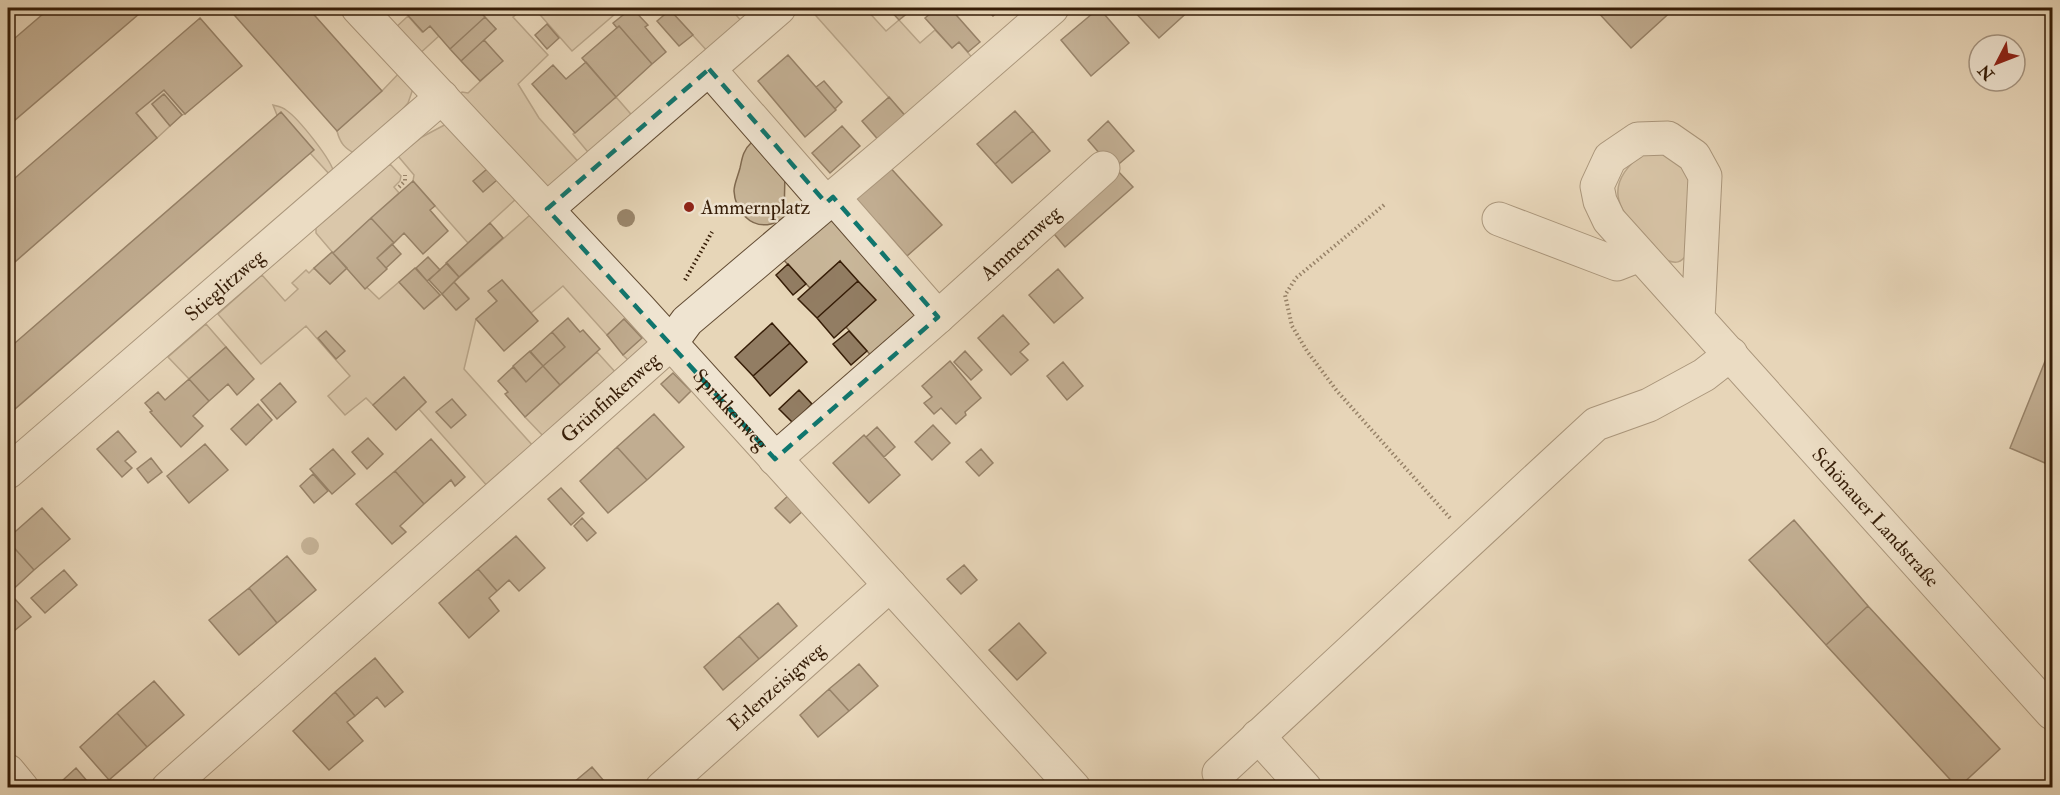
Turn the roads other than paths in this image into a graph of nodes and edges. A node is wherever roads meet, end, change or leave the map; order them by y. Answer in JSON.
{"nodes":[{"id":1,"x":358,"y":8,"type":"edge"},
{"id":2,"x":779,"y":8,"type":"edge"},
{"id":3,"x":1052,"y":8,"type":"edge"},
{"id":4,"x":709,"y":69,"type":"junction"},
{"id":5,"x":442,"y":97,"type":"junction"},
{"id":6,"x":1103,"y":168,"type":"dead end"},
{"id":7,"x":830,"y":200,"type":"junction"},
{"id":8,"x":547,"y":209,"type":"junction"},
{"id":9,"x":1499,"y":219,"type":"dead end"},
{"id":10,"x":1640,"y":255,"type":"junction"},
{"id":11,"x":938,"y":317,"type":"junction"},
{"id":12,"x":1698,"y":319,"type":"junction"},
{"id":13,"x":670,"y":344,"type":"junction"},
{"id":14,"x":1731,"y":354,"type":"junction"},
{"id":15,"x":775,"y":459,"type":"junction"},
{"id":16,"x":8,"y":472,"type":"edge"},
{"id":17,"x":890,"y":585,"type":"junction"},
{"id":18,"x":2052,"y":713,"type":"edge"},
{"id":19,"x":1258,"y":736,"type":"junction"},
{"id":20,"x":8,"y":771,"type":"edge"},
{"id":21,"x":1219,"y":773,"type":"dead end"},
{"id":22,"x":22,"y":788,"type":"edge"},
{"id":23,"x":168,"y":788,"type":"edge"},
{"id":24,"x":662,"y":788,"type":"edge"},
{"id":25,"x":1074,"y":788,"type":"edge"},
{"id":26,"x":1305,"y":788,"type":"edge"}],
"edges":[{"from":1,"to":5,"type":"street","name":"Sprikkenweg"},
{"from":2,"to":4,"type":"street"},
{"from":3,"to":7,"type":"street","name":"Grünfinkenweg"},
{"from":4,"to":7,"type":"street"},
{"from":4,"to":8,"type":"street"},
{"from":5,"to":8,"type":"street","name":"Sprikkenweg"},
{"from":5,"to":16,"type":"street","name":"Stieglitzweg"},
{"from":6,"to":11,"type":"street","name":"Ammernweg"},
{"from":7,"to":11,"type":"street"},
{"from":7,"to":13,"type":"street","name":"Grünfinkenweg"},
{"from":8,"to":13,"type":"street","name":"Sprikkenweg"},
{"from":9,"to":10,"type":"street"},
{"from":10,"to":12,"type":"street","name":"Schönauer Landstraße"},
{"from":10,"to":12,"type":"street","name":"Schönauer Landstraße"},
{"from":11,"to":15,"type":"street"},
{"from":12,"to":14,"type":"street","name":"Schönauer Landstraße"},
{"from":13,"to":15,"type":"street","name":"Sprikkenweg"},
{"from":13,"to":23,"type":"street","name":"Grünfinkenweg"},
{"from":14,"to":18,"type":"street","name":"Schönauer Landstraße"},
{"from":14,"to":19,"type":"street"},
{"from":15,"to":17,"type":"street","name":"Sprikkenweg"},
{"from":17,"to":24,"type":"street","name":"Erlenzeisigweg"},
{"from":17,"to":25,"type":"street","name":"Sprikkenweg"},
{"from":19,"to":21,"type":"street"},
{"from":19,"to":26,"type":"street"},
{"from":20,"to":22,"type":"street"}]}
